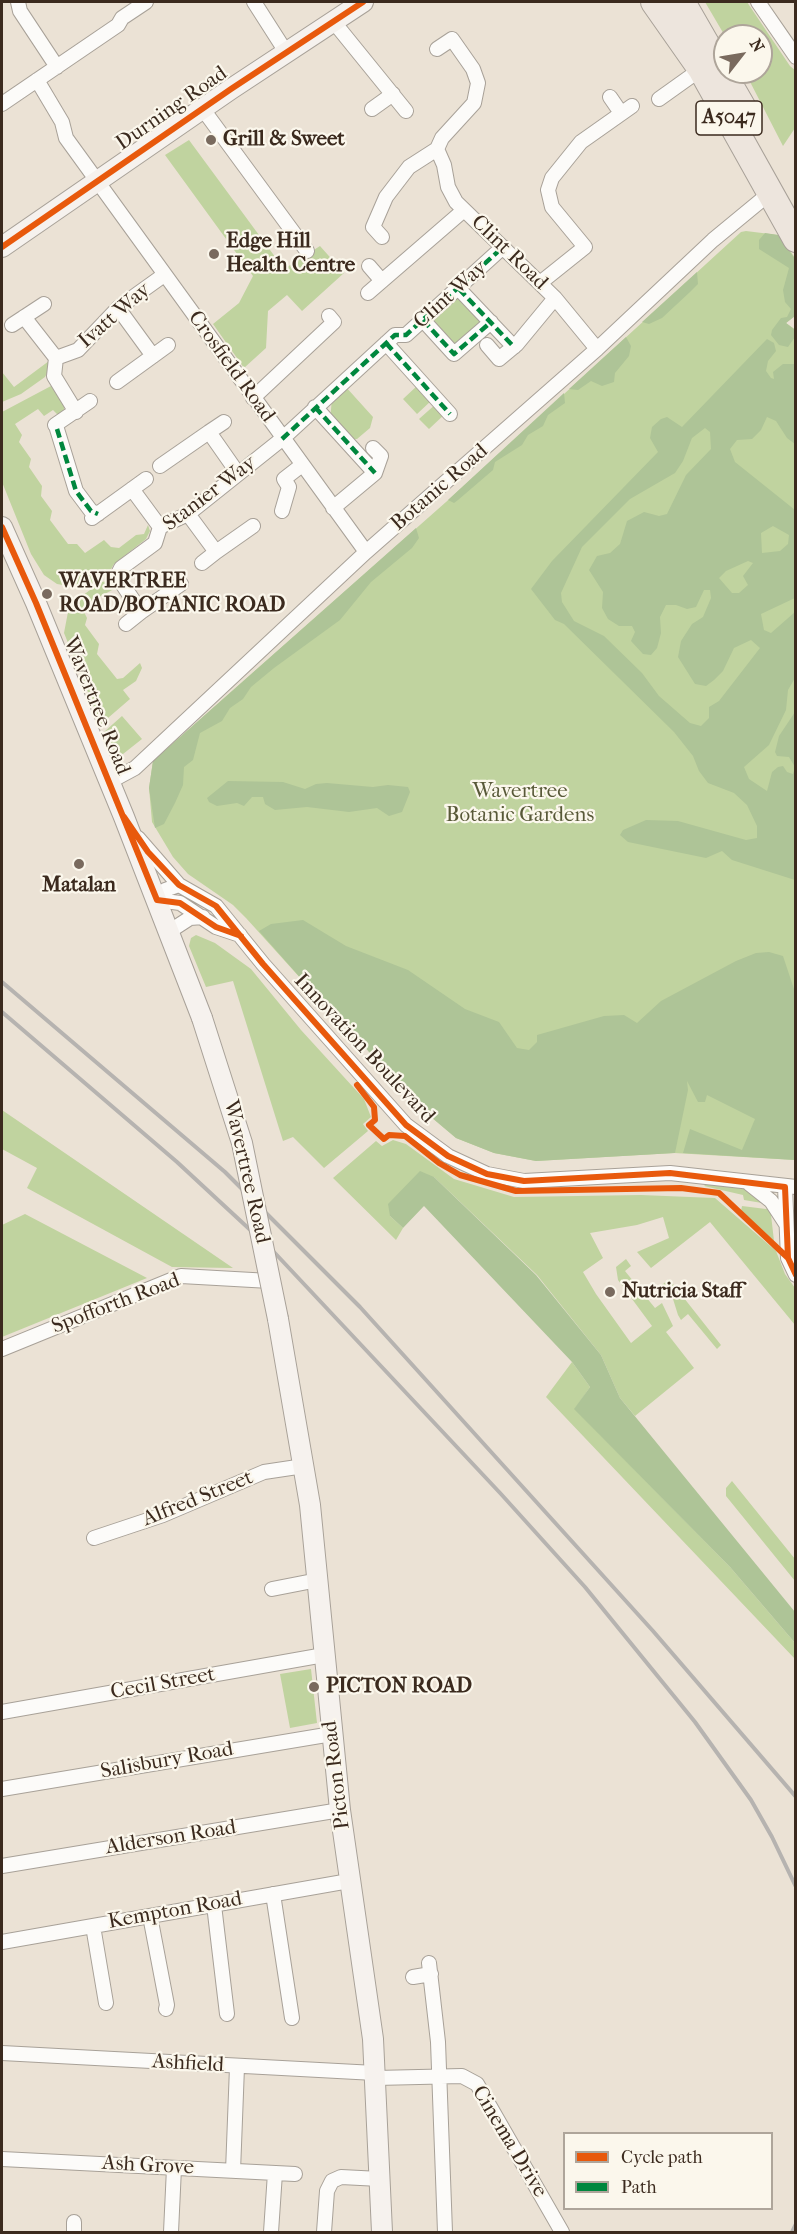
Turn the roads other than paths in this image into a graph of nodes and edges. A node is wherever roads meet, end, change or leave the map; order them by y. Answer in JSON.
{"nodes":[{"id":1,"x":18,"y":2,"type":"edge"},
{"id":2,"x":146,"y":2,"type":"edge"},
{"id":3,"x":254,"y":2,"type":"edge"},
{"id":4,"x":363,"y":2,"type":"edge"},
{"id":5,"x":654,"y":2,"type":"edge"},
{"id":6,"x":682,"y":2,"type":"edge"},
{"id":7,"x":758,"y":2,"type":"edge"},
{"id":8,"x":333,"y":21,"type":"junction"},
{"id":9,"x":437,"y":49,"type":"dead end"},
{"id":10,"x":286,"y":52,"type":"junction"},
{"id":11,"x":795,"y":57,"type":"edge"},
{"id":12,"x":57,"y":67,"type":"junction"},
{"id":13,"x":701,"y":69,"type":"junction"},
{"id":14,"x":37,"y":80,"type":"junction"},
{"id":15,"x":393,"y":94,"type":"junction"},
{"id":16,"x":610,"y":97,"type":"dead end"},
{"id":17,"x":659,"y":99,"type":"dead end"},
{"id":18,"x":2,"y":104,"type":"edge"},
{"id":19,"x":202,"y":108,"type":"junction"},
{"id":20,"x":372,"y":109,"type":"dead end"},
{"id":21,"x":406,"y":111,"type":"dead end"},
{"id":22,"x":437,"y":149,"type":"junction"},
{"id":23,"x":98,"y":182,"type":"junction"},
{"id":24,"x":770,"y":193,"type":"junction"},
{"id":25,"x":464,"y":210,"type":"junction"},
{"id":26,"x":795,"y":210,"type":"edge"},
{"id":27,"x":382,"y":237,"type":"dead end"},
{"id":28,"x":795,"y":239,"type":"edge"},
{"id":29,"x":2,"y":247,"type":"edge"},
{"id":30,"x":503,"y":247,"type":"junction"},
{"id":31,"x":307,"y":250,"type":"dead end"},
{"id":32,"x":369,"y":266,"type":"dead end"},
{"id":33,"x":164,"y":275,"type":"junction"},
{"id":34,"x":382,"y":281,"type":"junction"},
{"id":35,"x":540,"y":283,"type":"junction"},
{"id":36,"x":459,"y":289,"type":"junction"},
{"id":37,"x":368,"y":293,"type":"dead end"},
{"id":38,"x":555,"y":298,"type":"junction"},
{"id":39,"x":44,"y":304,"type":"dead end"},
{"id":40,"x":118,"y":308,"type":"junction"},
{"id":41,"x":329,"y":316,"type":"dead end"},
{"id":42,"x":423,"y":320,"type":"junction"},
{"id":43,"x":491,"y":322,"type":"junction"},
{"id":44,"x":390,"y":339,"type":"junction"},
{"id":45,"x":168,"y":345,"type":"dead end"},
{"id":46,"x":487,"y":345,"type":"dead end"},
{"id":47,"x":514,"y":346,"type":"junction"},
{"id":48,"x":597,"y":349,"type":"junction"},
{"id":49,"x":153,"y":356,"type":"junction"},
{"id":50,"x":56,"y":358,"type":"junction"},
{"id":51,"x":117,"y":382,"type":"dead end"},
{"id":52,"x":253,"y":398,"type":"junction"},
{"id":53,"x":90,"y":401,"type":"dead end"},
{"id":54,"x":315,"y":408,"type":"junction"},
{"id":55,"x":75,"y":412,"type":"junction"},
{"id":56,"x":450,"y":414,"type":"dead end"},
{"id":57,"x":224,"y":422,"type":"dead end"},
{"id":58,"x":209,"y":432,"type":"junction"},
{"id":59,"x":282,"y":439,"type":"junction"},
{"id":60,"x":374,"y":448,"type":"dead end"},
{"id":61,"x":302,"y":465,"type":"junction"},
{"id":62,"x":160,"y":466,"type":"dead end"},
{"id":63,"x":237,"y":472,"type":"junction"},
{"id":64,"x":375,"y":473,"type":"junction"},
{"id":65,"x":146,"y":479,"type":"dead end"},
{"id":66,"x":132,"y":489,"type":"junction"},
{"id":67,"x":333,"y":508,"type":"junction"},
{"id":68,"x":282,"y":511,"type":"dead end"},
{"id":69,"x":188,"y":514,"type":"junction"},
{"id":70,"x":253,"y":526,"type":"dead end"},
{"id":71,"x":2,"y":527,"type":"edge"},
{"id":72,"x":160,"y":527,"type":"junction"},
{"id":73,"x":216,"y":552,"type":"junction"},
{"id":74,"x":366,"y":552,"type":"junction"},
{"id":75,"x":202,"y":563,"type":"dead end"},
{"id":76,"x":181,"y":584,"type":"dead end"},
{"id":77,"x":141,"y":612,"type":"junction"},
{"id":78,"x":126,"y":624,"type":"dead end"},
{"id":79,"x":109,"y":782,"type":"junction"},
{"id":80,"x":124,"y":817,"type":"junction"},
{"id":81,"x":179,"y":885,"type":"junction"},
{"id":82,"x":157,"y":900,"type":"junction"},
{"id":83,"x":203,"y":917,"type":"junction"},
{"id":84,"x":170,"y":931,"type":"junction"},
{"id":85,"x":242,"y":936,"type":"junction"},
{"id":86,"x":747,"y":1182,"type":"junction"},
{"id":87,"x":790,"y":1187,"type":"edge"},
{"id":88,"x":787,"y":1226,"type":"junction"},
{"id":89,"x":795,"y":1275,"type":"edge"},
{"id":90,"x":270,"y":1281,"type":"junction"},
{"id":91,"x":278,"y":1319,"type":"joint"},
{"id":92,"x":2,"y":1349,"type":"edge"},
{"id":93,"x":304,"y":1466,"type":"junction"},
{"id":94,"x":94,"y":1538,"type":"dead end"},
{"id":95,"x":318,"y":1580,"type":"junction"},
{"id":96,"x":272,"y":1590,"type":"dead end"},
{"id":97,"x":324,"y":1655,"type":"junction"},
{"id":98,"x":2,"y":1712,"type":"edge"},
{"id":99,"x":332,"y":1734,"type":"junction"},
{"id":100,"x":2,"y":1789,"type":"edge"},
{"id":101,"x":340,"y":1810,"type":"junction"},
{"id":102,"x":2,"y":1866,"type":"edge"},
{"id":103,"x":349,"y":1881,"type":"junction"},
{"id":104,"x":273,"y":1894,"type":"junction"},
{"id":105,"x":214,"y":1905,"type":"junction"},
{"id":106,"x":150,"y":1916,"type":"junction"},
{"id":107,"x":93,"y":1926,"type":"junction"},
{"id":108,"x":2,"y":1941,"type":"edge"},
{"id":109,"x":412,"y":1977,"type":"dead end"},
{"id":110,"x":106,"y":2003,"type":"dead end"},
{"id":111,"x":166,"y":2009,"type":"dead end"},
{"id":112,"x":228,"y":2014,"type":"dead end"},
{"id":113,"x":292,"y":2018,"type":"dead end"},
{"id":114,"x":2,"y":2053,"type":"edge"},
{"id":115,"x":237,"y":2067,"type":"junction"},
{"id":116,"x":376,"y":2076,"type":"junction"},
{"id":117,"x":440,"y":2076,"type":"junction"},
{"id":118,"x":2,"y":2159,"type":"edge"},
{"id":119,"x":174,"y":2168,"type":"junction"},
{"id":120,"x":233,"y":2171,"type":"junction"},
{"id":121,"x":275,"y":2173,"type":"junction"},
{"id":122,"x":295,"y":2174,"type":"dead end"},
{"id":123,"x":380,"y":2179,"type":"junction"},
{"id":124,"x":171,"y":2232,"type":"edge"},
{"id":125,"x":272,"y":2232,"type":"edge"},
{"id":126,"x":324,"y":2232,"type":"edge"},
{"id":127,"x":382,"y":2232,"type":"edge"},
{"id":128,"x":445,"y":2232,"type":"edge"},
{"id":129,"x":562,"y":2232,"type":"edge"}],
"edges":[{"from":1,"to":12,"type":"street"},
{"from":2,"to":12,"type":"street"},
{"from":3,"to":10,"type":"street"},
{"from":4,"to":8,"type":"main road","name":"Durning Road"},
{"from":5,"to":13,"type":"highway","number":"A5047"},
{"from":6,"to":26,"type":"highway","number":"A5047"},
{"from":7,"to":11,"type":"street"},
{"from":8,"to":10,"type":"main road","name":"Durning Road"},
{"from":8,"to":15,"type":"street"},
{"from":9,"to":22,"type":"street"},
{"from":10,"to":19,"type":"main road","name":"Durning Road"},
{"from":12,"to":14,"type":"street"},
{"from":13,"to":17,"type":"street"},
{"from":13,"to":24,"type":"highway","number":"A5047"},
{"from":14,"to":18,"type":"street"},
{"from":14,"to":23,"type":"street","name":"Crosfield Road"},
{"from":15,"to":20,"type":"street"},
{"from":15,"to":21,"type":"street"},
{"from":16,"to":35,"type":"street"},
{"from":19,"to":23,"type":"main road","name":"Durning Road"},
{"from":19,"to":31,"type":"street"},
{"from":22,"to":25,"type":"street","name":"Clint Road"},
{"from":22,"to":27,"type":"street"},
{"from":23,"to":29,"type":"main road","name":"Durning Road"},
{"from":23,"to":33,"type":"street","name":"Crosfield Road"},
{"from":24,"to":28,"type":"highway","number":"A5047"},
{"from":24,"to":48,"type":"street","name":"Botanic Road"},
{"from":25,"to":30,"type":"street","name":"Clint Road"},
{"from":25,"to":34,"type":"street"},
{"from":30,"to":35,"type":"street","name":"Clint Road"},
{"from":30,"to":36,"type":"street","name":"Clint Way"},
{"from":32,"to":34,"type":"street"},
{"from":33,"to":40,"type":"street","name":"Ivatt Way"},
{"from":33,"to":52,"type":"street","name":"Crosfield Road"},
{"from":34,"to":37,"type":"street"},
{"from":35,"to":38,"type":"street","name":"Clint Road"},
{"from":36,"to":42,"type":"street","name":"Clint Way"},
{"from":36,"to":43,"type":"street"},
{"from":38,"to":47,"type":"street"},
{"from":38,"to":48,"type":"street","name":"Clint Road"},
{"from":39,"to":50,"type":"street"},
{"from":40,"to":49,"type":"street"},
{"from":40,"to":50,"type":"street","name":"Ivatt Way"},
{"from":41,"to":52,"type":"street"},
{"from":42,"to":43,"type":"street"},
{"from":42,"to":44,"type":"street","name":"Clint Way"},
{"from":43,"to":47,"type":"street"},
{"from":44,"to":54,"type":"street","name":"Clint Way"},
{"from":44,"to":56,"type":"street"},
{"from":45,"to":49,"type":"street"},
{"from":46,"to":47,"type":"street"},
{"from":48,"to":74,"type":"street","name":"Botanic Road"},
{"from":49,"to":51,"type":"street"},
{"from":50,"to":55,"type":"street","name":"Ivatt Way"},
{"from":52,"to":59,"type":"street","name":"Crosfield Road"},
{"from":53,"to":55,"type":"street"},
{"from":54,"to":59,"type":"street","name":"Stanier Way"},
{"from":54,"to":64,"type":"street"},
{"from":55,"to":66,"type":"street"},
{"from":57,"to":58,"type":"street"},
{"from":58,"to":62,"type":"street"},
{"from":58,"to":63,"type":"street"},
{"from":59,"to":61,"type":"street","name":"Crosfield Road"},
{"from":59,"to":63,"type":"street","name":"Stanier Way"},
{"from":60,"to":64,"type":"street"},
{"from":61,"to":67,"type":"street","name":"Crosfield Road"},
{"from":61,"to":68,"type":"street"},
{"from":63,"to":69,"type":"street","name":"Stanier Way"},
{"from":64,"to":67,"type":"street"},
{"from":65,"to":66,"type":"street"},
{"from":66,"to":72,"type":"street"},
{"from":67,"to":74,"type":"street","name":"Crosfield Road"},
{"from":69,"to":72,"type":"street","name":"Stanier Way"},
{"from":69,"to":73,"type":"street"},
{"from":70,"to":73,"type":"street"},
{"from":71,"to":79,"type":"main road","name":"Wavertree Road"},
{"from":72,"to":77,"type":"street","name":"Stanier Way"},
{"from":73,"to":75,"type":"street"},
{"from":74,"to":79,"type":"street","name":"Botanic Road"},
{"from":76,"to":77,"type":"street"},
{"from":77,"to":78,"type":"street"},
{"from":79,"to":80,"type":"main road","name":"Wavertree Road"},
{"from":80,"to":81,"type":"street","name":"Innovation Boulevard"},
{"from":80,"to":82,"type":"main road","name":"Wavertree Road"},
{"from":81,"to":82,"type":"street"},
{"from":81,"to":85,"type":"street","name":"Innovation Boulevard"},
{"from":82,"to":83,"type":"street"},
{"from":82,"to":84,"type":"main road","name":"Wavertree Road"},
{"from":83,"to":84,"type":"street"},
{"from":83,"to":85,"type":"street"},
{"from":84,"to":90,"type":"main road","name":"Wavertree Road","bridge":true},
{"from":85,"to":86,"type":"street","name":"Innovation Boulevard"},
{"from":86,"to":87,"type":"street","name":"Innovation Boulevard"},
{"from":86,"to":88,"type":"street"},
{"from":87,"to":88,"type":"street"},
{"from":88,"to":89,"type":"street"},
{"from":90,"to":91,"type":"main road","name":"Wavertree Road","bridge":true},
{"from":90,"to":92,"type":"street","name":"Spofforth Road"},
{"from":91,"to":93,"type":"main road","name":"Picton Road"},
{"from":93,"to":94,"type":"street","name":"Alfred Street"},
{"from":93,"to":95,"type":"main road","name":"Picton Road"},
{"from":95,"to":96,"type":"street"},
{"from":95,"to":97,"type":"main road","name":"Picton Road"},
{"from":97,"to":98,"type":"street","name":"Cecil Street"},
{"from":97,"to":99,"type":"main road","name":"Picton Road"},
{"from":99,"to":100,"type":"street","name":"Salisbury Road"},
{"from":99,"to":101,"type":"main road","name":"Picton Road"},
{"from":101,"to":102,"type":"street","name":"Alderson Road"},
{"from":101,"to":103,"type":"main road","name":"Picton Road"},
{"from":103,"to":104,"type":"street","name":"Kempton Road"},
{"from":103,"to":116,"type":"main road","name":"Picton Road"},
{"from":104,"to":105,"type":"street","name":"Kempton Road"},
{"from":104,"to":113,"type":"street"},
{"from":105,"to":106,"type":"street","name":"Kempton Road"},
{"from":105,"to":112,"type":"street"},
{"from":106,"to":107,"type":"street","name":"Kempton Road"},
{"from":106,"to":111,"type":"street"},
{"from":107,"to":108,"type":"street","name":"Kempton Road"},
{"from":107,"to":110,"type":"street"},
{"from":109,"to":117,"type":"street","name":"Cinema Drive"},
{"from":114,"to":115,"type":"street","name":"Ashfield"},
{"from":115,"to":116,"type":"street","name":"Ashfield"},
{"from":115,"to":120,"type":"street"},
{"from":116,"to":117,"type":"street","name":"Cinema Drive"},
{"from":116,"to":123,"type":"main road","name":"Picton Road"},
{"from":117,"to":128,"type":"street","name":"Cinema Drive"},
{"from":117,"to":129,"type":"street","name":"Cinema Drive"},
{"from":118,"to":119,"type":"street","name":"Ash Grove"},
{"from":119,"to":120,"type":"street","name":"Ash Grove"},
{"from":119,"to":124,"type":"street"},
{"from":120,"to":121,"type":"street","name":"Ash Grove"},
{"from":121,"to":122,"type":"street","name":"Ash Grove"},
{"from":121,"to":125,"type":"street"},
{"from":123,"to":126,"type":"street"},
{"from":123,"to":127,"type":"main road","name":"Picton Road"}]}
